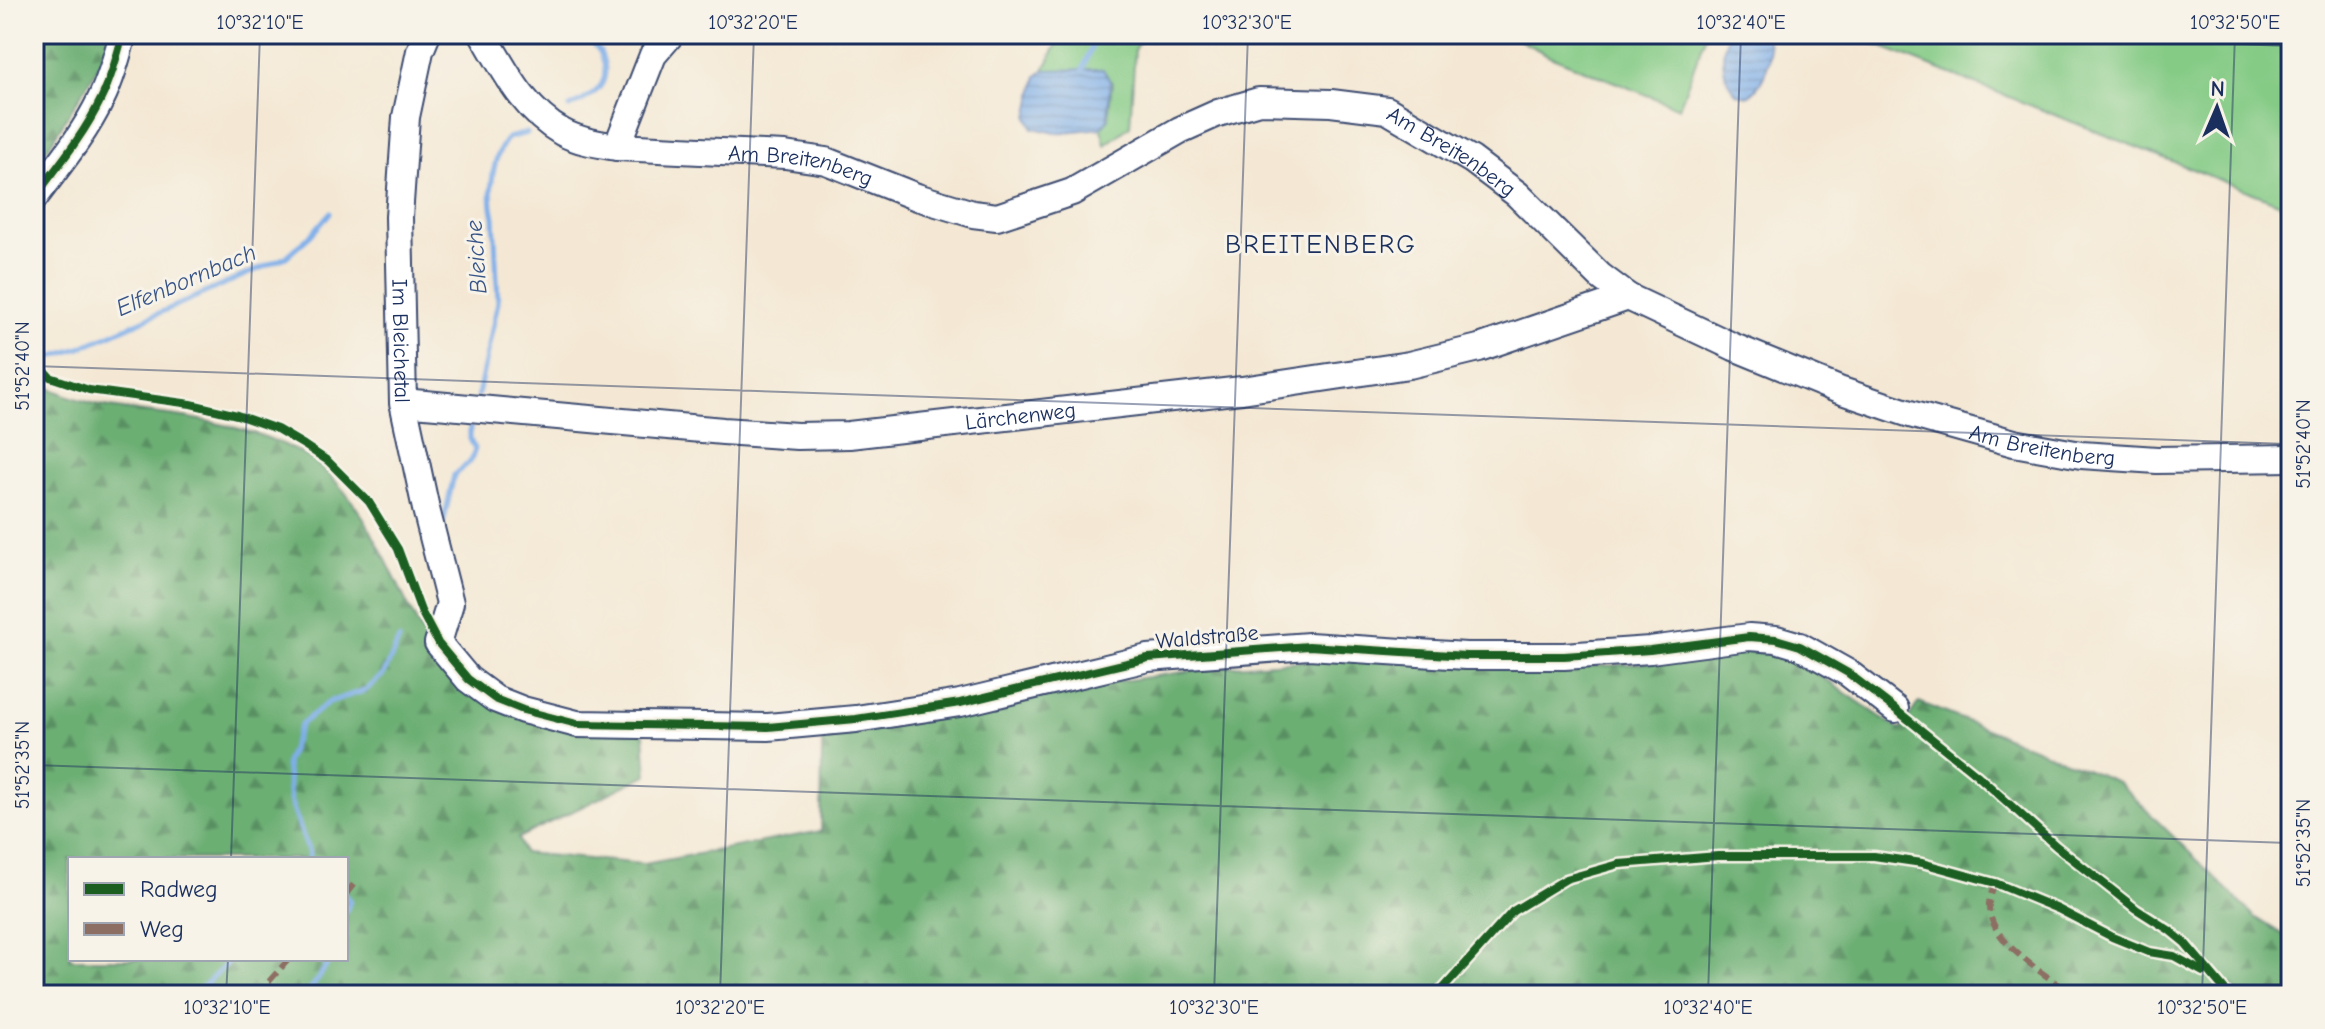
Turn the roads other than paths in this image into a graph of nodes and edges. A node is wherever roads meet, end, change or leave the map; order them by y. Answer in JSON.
{"nodes":[{"id":1,"x":123,"y":34,"type":"edge"},
{"id":2,"x":427,"y":34,"type":"edge"},
{"id":3,"x":483,"y":34,"type":"edge"},
{"id":4,"x":671,"y":34,"type":"edge"},
{"id":5,"x":617,"y":147,"type":"junction"},
{"id":6,"x":34,"y":198,"type":"edge"},
{"id":7,"x":1628,"y":297,"type":"junction"},
{"id":8,"x":403,"y":402,"type":"junction"},
{"id":9,"x":2291,"y":458,"type":"edge"},
{"id":10,"x":438,"y":643,"type":"joint"},
{"id":11,"x":1895,"y":709,"type":"dead end"}],
"edges":[{"from":1,"to":6,"type":"street"},
{"from":2,"to":8,"type":"street","name":"Im Bleichetal"},
{"from":3,"to":5,"type":"street","name":"Am Breitenberg"},
{"from":4,"to":5,"type":"street"},
{"from":5,"to":7,"type":"street","name":"Am Breitenberg"},
{"from":7,"to":8,"type":"street","name":"Lärchenweg"},
{"from":7,"to":9,"type":"street","name":"Am Breitenberg"},
{"from":8,"to":10,"type":"street","name":"Im Bleichetal"},
{"from":10,"to":11,"type":"street","name":"Waldstraße"}]}
